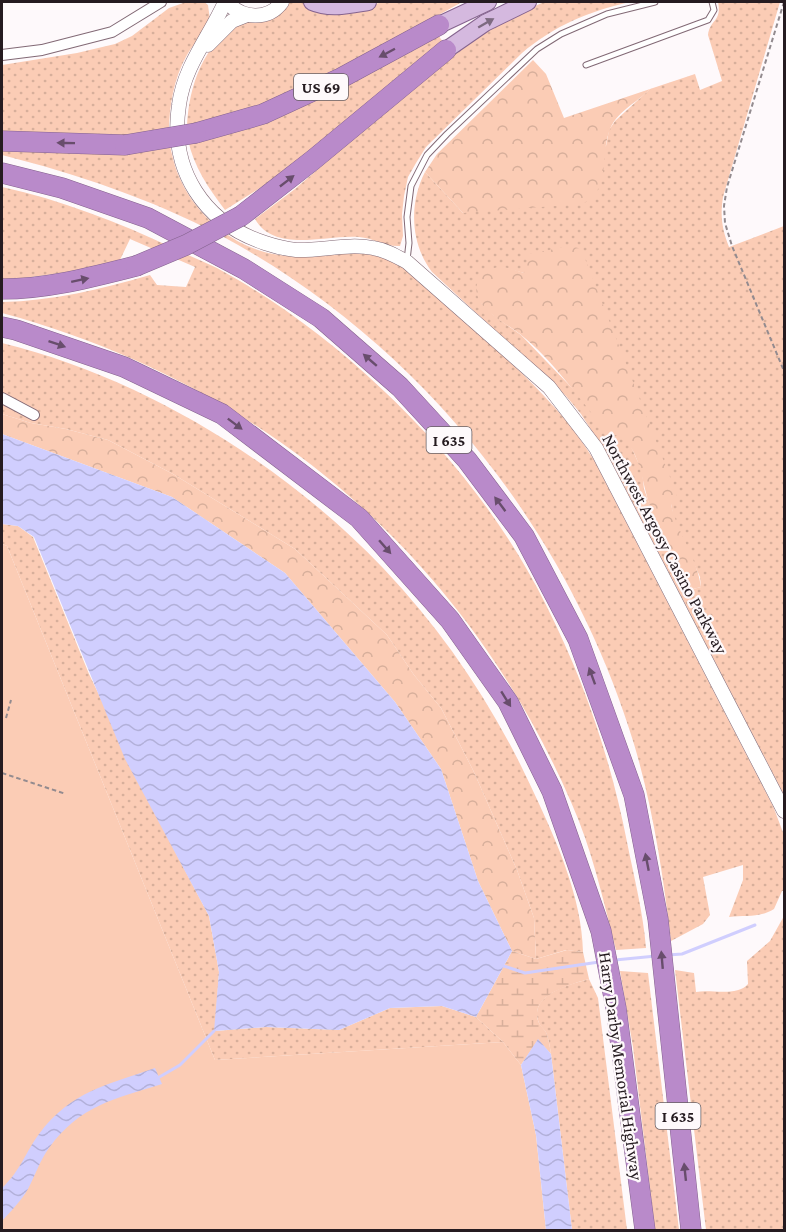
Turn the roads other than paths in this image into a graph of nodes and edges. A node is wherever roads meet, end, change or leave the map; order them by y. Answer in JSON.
{"nodes":[{"id":1,"x":160,"y":2,"type":"edge"},
{"id":2,"x":226,"y":2,"type":"edge"},
{"id":3,"x":282,"y":2,"type":"edge"},
{"id":4,"x":312,"y":2,"type":"edge"},
{"id":5,"x":368,"y":2,"type":"edge"},
{"id":6,"x":488,"y":2,"type":"edge"},
{"id":7,"x":528,"y":2,"type":"edge"},
{"id":8,"x":654,"y":2,"type":"edge"},
{"id":9,"x":712,"y":2,"type":"edge"},
{"id":10,"x":247,"y":15,"type":"junction"},
{"id":11,"x":439,"y":26,"type":"joint"},
{"id":12,"x":446,"y":50,"type":"joint"},
{"id":13,"x":2,"y":56,"type":"edge"},
{"id":14,"x":196,"y":56,"type":"junction"},
{"id":15,"x":586,"y":65,"type":"dead end"},
{"id":16,"x":2,"y":141,"type":"edge"},
{"id":17,"x":2,"y":173,"type":"edge"},
{"id":18,"x":407,"y":262,"type":"junction"},
{"id":19,"x":2,"y":289,"type":"edge"},
{"id":20,"x":2,"y":327,"type":"edge"},
{"id":21,"x":2,"y":398,"type":"edge"},
{"id":22,"x":33,"y":416,"type":"dead end"},
{"id":23,"x":784,"y":811,"type":"edge"},
{"id":24,"x":645,"y":1230,"type":"edge"},
{"id":25,"x":691,"y":1230,"type":"edge"}],
"edges":[{"from":1,"to":13,"type":"street"},
{"from":2,"to":10,"type":"street"},
{"from":2,"to":14,"type":"street","name":"Northwest Argosy Casino Parkway"},
{"from":3,"to":10,"type":"street","name":"Northwest Argosy Casino Parkway"},
{"from":4,"to":5,"type":"main road"},
{"from":6,"to":11,"type":"main road","number":"US 69"},
{"from":12,"to":7,"type":"main road","number":"US 69","one_way":true},
{"from":8,"to":18,"type":"lane"},
{"from":9,"to":15,"type":"lane"},
{"from":10,"to":14,"type":"street","name":"Northwest Argosy Casino Parkway"},
{"from":11,"to":16,"type":"highway","number":"US 69","one_way":true,"bridge":true},
{"from":19,"to":12,"type":"highway","number":"US 69","one_way":true,"bridge":true},
{"from":14,"to":18,"type":"street","name":"Northwest Argosy Casino Parkway"},
{"from":25,"to":17,"type":"highway","number":"I 635","one_way":true},
{"from":18,"to":23,"type":"street","name":"Northwest Argosy Casino Parkway"},
{"from":20,"to":24,"type":"highway","name":"Harry Darby Memorial Highway","number":"I 635","one_way":true},
{"from":21,"to":22,"type":"street"}]}
